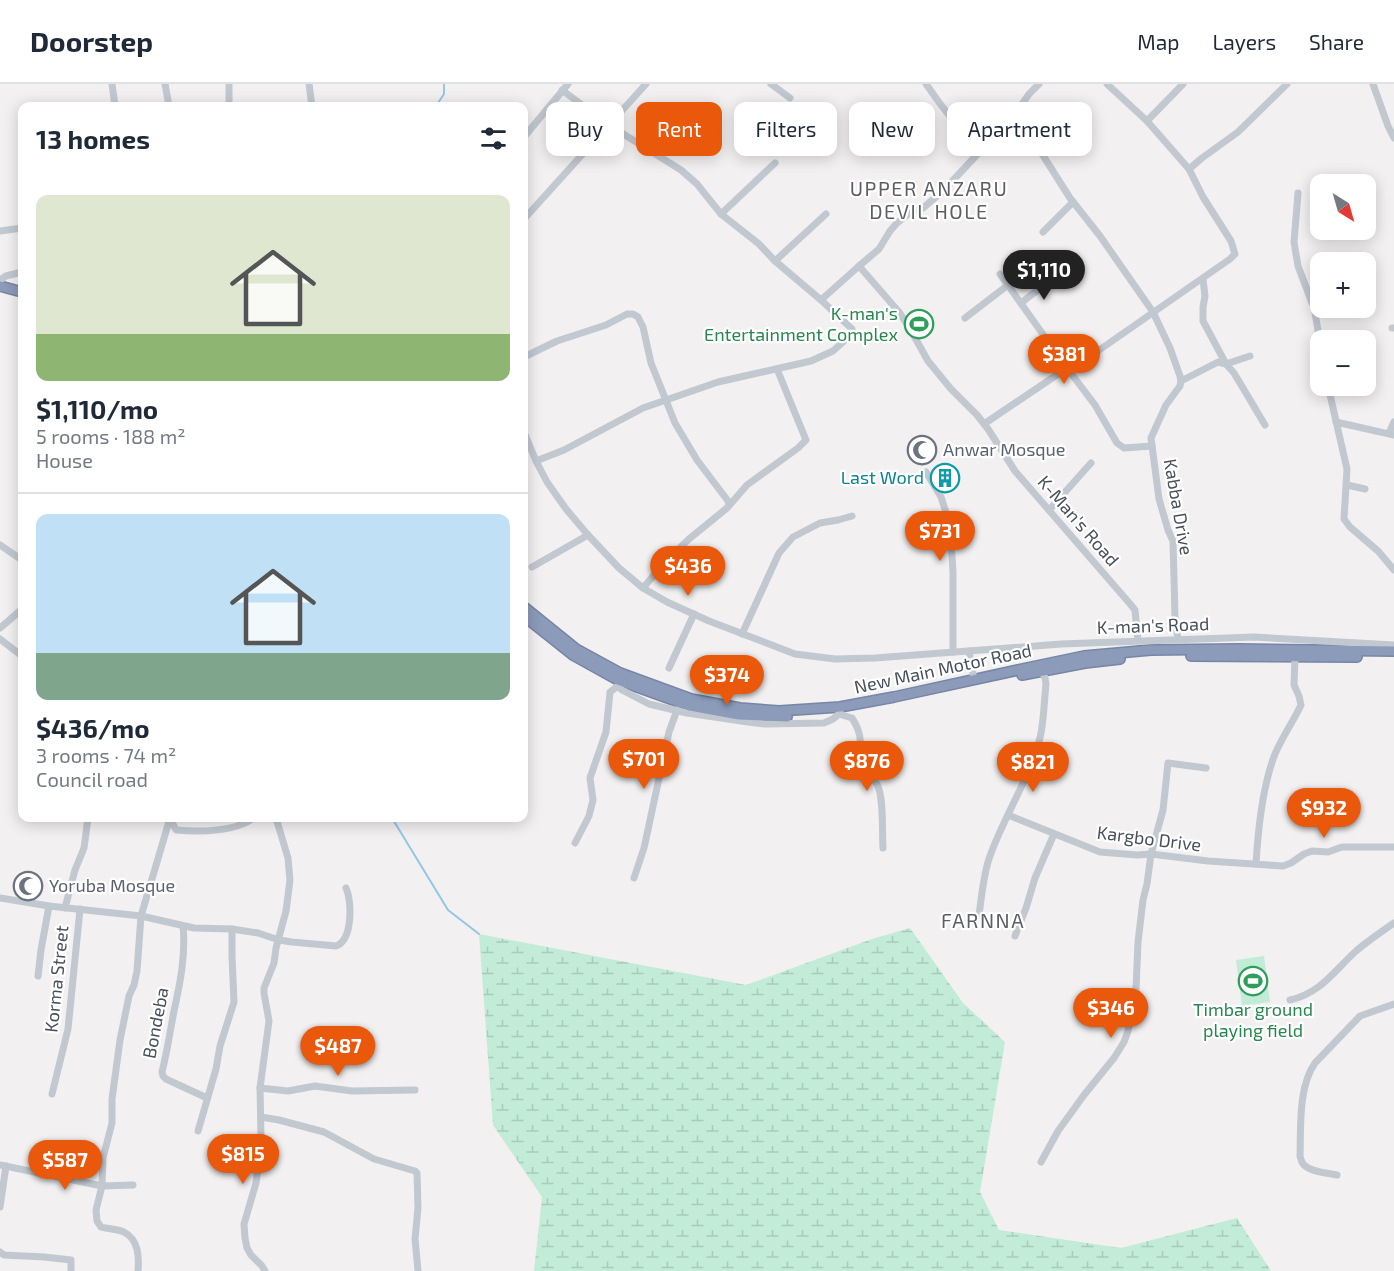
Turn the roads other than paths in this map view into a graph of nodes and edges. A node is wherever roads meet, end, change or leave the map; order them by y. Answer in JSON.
{"nodes":[{"id":1,"x":111,"y":84,"type":"edge"},
{"id":2,"x":165,"y":84,"type":"edge"},
{"id":3,"x":229,"y":84,"type":"edge"},
{"id":4,"x":309,"y":84,"type":"edge"},
{"id":5,"x":568,"y":84,"type":"edge"},
{"id":6,"x":646,"y":84,"type":"edge"},
{"id":7,"x":771,"y":84,"type":"edge"},
{"id":8,"x":926,"y":84,"type":"edge"},
{"id":9,"x":1039,"y":84,"type":"edge"},
{"id":10,"x":1107,"y":84,"type":"edge"},
{"id":11,"x":1183,"y":84,"type":"edge"},
{"id":12,"x":1287,"y":84,"type":"edge"},
{"id":13,"x":1373,"y":84,"type":"edge"},
{"id":14,"x":562,"y":90,"type":"junction"},
{"id":15,"x":790,"y":98,"type":"dead end"},
{"id":16,"x":114,"y":102,"type":"edge"},
{"id":17,"x":169,"y":102,"type":"edge"},
{"id":18,"x":229,"y":102,"type":"edge"},
{"id":19,"x":311,"y":102,"type":"edge"},
{"id":20,"x":578,"y":102,"type":"edge"},
{"id":21,"x":1024,"y":102,"type":"edge"},
{"id":22,"x":624,"y":108,"type":"edge"},
{"id":23,"x":947,"y":112,"type":"edge"},
{"id":24,"x":1147,"y":121,"type":"junction"},
{"id":25,"x":528,"y":132,"type":"edge"},
{"id":26,"x":624,"y":134,"type":"edge"},
{"id":27,"x":1394,"y":138,"type":"edge"},
{"id":28,"x":581,"y":156,"type":"edge"},
{"id":29,"x":975,"y":156,"type":"edge"},
{"id":30,"x":1044,"y":156,"type":"edge"},
{"id":31,"x":775,"y":163,"type":"dead end"},
{"id":32,"x":1189,"y":170,"type":"junction"},
{"id":33,"x":1298,"y":193,"type":"dead end"},
{"id":34,"x":1073,"y":202,"type":"junction"},
{"id":35,"x":721,"y":214,"type":"junction"},
{"id":36,"x":826,"y":214,"type":"dead end"},
{"id":37,"x":528,"y":215,"type":"edge"},
{"id":38,"x":18,"y":229,"type":"edge"},
{"id":39,"x":0,"y":231,"type":"edge"},
{"id":40,"x":1042,"y":232,"type":"dead end"},
{"id":41,"x":775,"y":261,"type":"junction"},
{"id":42,"x":859,"y":266,"type":"junction"},
{"id":43,"x":18,"y":273,"type":"edge"},
{"id":44,"x":1000,"y":274,"type":"dead end"},
{"id":45,"x":1052,"y":279,"type":"dead end"},
{"id":46,"x":1203,"y":279,"type":"junction"},
{"id":47,"x":0,"y":280,"type":"edge"},
{"id":48,"x":1008,"y":285,"type":"junction"},
{"id":49,"x":0,"y":286,"type":"edge"},
{"id":50,"x":18,"y":291,"type":"edge"},
{"id":51,"x":0,"y":292,"type":"edge"},
{"id":52,"x":18,"y":297,"type":"edge"},
{"id":53,"x":1310,"y":298,"type":"edge"},
{"id":54,"x":821,"y":300,"type":"junction"},
{"id":55,"x":1021,"y":303,"type":"junction"},
{"id":56,"x":1153,"y":312,"type":"junction"},
{"id":57,"x":965,"y":318,"type":"dead end"},
{"id":58,"x":528,"y":355,"type":"edge"},
{"id":59,"x":1250,"y":356,"type":"dead end"},
{"id":60,"x":1226,"y":363,"type":"junction"},
{"id":61,"x":777,"y":369,"type":"junction"},
{"id":62,"x":1068,"y":370,"type":"junction"},
{"id":63,"x":1181,"y":381,"type":"junction"},
{"id":64,"x":1330,"y":396,"type":"edge"},
{"id":65,"x":665,"y":400,"type":"junction"},
{"id":66,"x":1336,"y":422,"type":"junction"},
{"id":67,"x":1394,"y":422,"type":"edge"},
{"id":68,"x":984,"y":423,"type":"junction"},
{"id":69,"x":1265,"y":425,"type":"dead end"},
{"id":70,"x":1391,"y":434,"type":"edge"},
{"id":71,"x":528,"y":442,"type":"edge"},
{"id":72,"x":1152,"y":446,"type":"junction"},
{"id":73,"x":536,"y":461,"type":"junction"},
{"id":74,"x":1091,"y":464,"type":"dead end"},
{"id":75,"x":926,"y":472,"type":"dead end"},
{"id":76,"x":1347,"y":485,"type":"junction"},
{"id":77,"x":1365,"y":489,"type":"dead end"},
{"id":78,"x":729,"y":505,"type":"junction"},
{"id":79,"x":1049,"y":510,"type":"junction"},
{"id":80,"x":852,"y":516,"type":"dead end"},
{"id":81,"x":588,"y":535,"type":"junction"},
{"id":82,"x":0,"y":545,"type":"edge"},
{"id":83,"x":18,"y":557,"type":"edge"},
{"id":84,"x":532,"y":567,"type":"dead end"},
{"id":85,"x":1394,"y":570,"type":"edge"},
{"id":86,"x":643,"y":588,"type":"junction"},
{"id":87,"x":528,"y":610,"type":"edge"},
{"id":88,"x":18,"y":612,"type":"edge"},
{"id":89,"x":694,"y":614,"type":"junction"},
{"id":90,"x":528,"y":619,"type":"edge"},
{"id":91,"x":0,"y":628,"type":"edge"},
{"id":92,"x":742,"y":634,"type":"junction"},
{"id":93,"x":0,"y":639,"type":"edge"},
{"id":94,"x":1178,"y":640,"type":"junction"},
{"id":95,"x":1138,"y":641,"type":"junction"},
{"id":96,"x":1394,"y":645,"type":"edge"},
{"id":97,"x":1362,"y":647,"type":"junction"},
{"id":98,"x":1297,"y":649,"type":"junction"},
{"id":99,"x":969,"y":651,"type":"junction"},
{"id":100,"x":1394,"y":651,"type":"edge"},
{"id":101,"x":953,"y":652,"type":"junction"},
{"id":102,"x":18,"y":653,"type":"edge"},
{"id":103,"x":1394,"y":657,"type":"edge"},
{"id":104,"x":669,"y":668,"type":"dead end"},
{"id":105,"x":1042,"y":671,"type":"junction"},
{"id":106,"x":974,"y":679,"type":"junction"},
{"id":107,"x":618,"y":683,"type":"junction"},
{"id":108,"x":677,"y":710,"type":"junction"},
{"id":109,"x":839,"y":713,"type":"junction"},
{"id":110,"x":1206,"y":768,"type":"dead end"},
{"id":111,"x":1008,"y":815,"type":"junction"},
{"id":112,"x":87,"y":822,"type":"edge"},
{"id":113,"x":169,"y":822,"type":"edge"},
{"id":114,"x":172,"y":822,"type":"edge"},
{"id":115,"x":247,"y":822,"type":"edge"},
{"id":116,"x":277,"y":822,"type":"edge"},
{"id":117,"x":1054,"y":834,"type":"junction"},
{"id":118,"x":575,"y":843,"type":"dead end"},
{"id":119,"x":1394,"y":847,"type":"edge"},
{"id":120,"x":883,"y":848,"type":"dead end"},
{"id":121,"x":1151,"y":854,"type":"junction"},
{"id":122,"x":1256,"y":864,"type":"junction"},
{"id":123,"x":634,"y":878,"type":"dead end"},
{"id":124,"x":346,"y":888,"type":"dead end"},
{"id":125,"x":0,"y":898,"type":"edge"},
{"id":126,"x":49,"y":906,"type":"junction"},
{"id":127,"x":65,"y":908,"type":"junction"},
{"id":128,"x":80,"y":909,"type":"junction"},
{"id":129,"x":979,"y":915,"type":"dead end"},
{"id":130,"x":141,"y":916,"type":"junction"},
{"id":131,"x":1394,"y":923,"type":"edge"},
{"id":132,"x":183,"y":926,"type":"junction"},
{"id":133,"x":232,"y":929,"type":"junction"},
{"id":134,"x":1015,"y":936,"type":"dead end"},
{"id":135,"x":279,"y":940,"type":"junction"},
{"id":136,"x":38,"y":976,"type":"dead end"},
{"id":137,"x":1290,"y":1000,"type":"dead end"},
{"id":138,"x":1393,"y":1004,"type":"edge"},
{"id":139,"x":260,"y":1088,"type":"junction"},
{"id":140,"x":415,"y":1090,"type":"dead end"},
{"id":141,"x":52,"y":1094,"type":"dead end"},
{"id":142,"x":207,"y":1098,"type":"junction"},
{"id":143,"x":261,"y":1117,"type":"junction"},
{"id":144,"x":198,"y":1131,"type":"dead end"},
{"id":145,"x":1041,"y":1162,"type":"dead end"},
{"id":146,"x":3,"y":1166,"type":"edge"},
{"id":147,"x":1337,"y":1175,"type":"dead end"},
{"id":148,"x":133,"y":1185,"type":"dead end"},
{"id":149,"x":102,"y":1186,"type":"junction"},
{"id":150,"x":0,"y":1207,"type":"edge"},
{"id":151,"x":0,"y":1252,"type":"edge"},
{"id":152,"x":71,"y":1271,"type":"edge"},
{"id":153,"x":138,"y":1271,"type":"edge"},
{"id":154,"x":265,"y":1271,"type":"edge"},
{"id":155,"x":418,"y":1271,"type":"edge"}],
"edges":[{"from":1,"to":16,"type":"street"},
{"from":2,"to":17,"type":"street"},
{"from":3,"to":18,"type":"street"},
{"from":4,"to":19,"type":"street"},
{"from":5,"to":14,"type":"street"},
{"from":6,"to":22,"type":"street"},
{"from":7,"to":15,"type":"street"},
{"from":8,"to":23,"type":"street"},
{"from":9,"to":21,"type":"street"},
{"from":10,"to":24,"type":"street"},
{"from":11,"to":24,"type":"street"},
{"from":12,"to":32,"type":"street"},
{"from":13,"to":27,"type":"street"},
{"from":14,"to":20,"type":"street"},
{"from":14,"to":25,"type":"street"},
{"from":24,"to":32,"type":"street"},
{"from":26,"to":35,"type":"street"},
{"from":28,"to":37,"type":"street"},
{"from":29,"to":42,"type":"street"},
{"from":30,"to":34,"type":"street"},
{"from":31,"to":35,"type":"street"},
{"from":32,"to":46,"type":"street"},
{"from":33,"to":53,"type":"street"},
{"from":34,"to":40,"type":"street"},
{"from":34,"to":56,"type":"street"},
{"from":35,"to":41,"type":"street"},
{"from":36,"to":41,"type":"street"},
{"from":38,"to":39,"type":"street"},
{"from":41,"to":54,"type":"street"},
{"from":42,"to":54,"type":"street"},
{"from":42,"to":68,"type":"street","name":"K-Man's Road"},
{"from":43,"to":47,"type":"street"},
{"from":44,"to":48,"type":"street"},
{"from":45,"to":55,"type":"street"},
{"from":46,"to":56,"type":"street"},
{"from":46,"to":60,"type":"street"},
{"from":48,"to":55,"type":"street"},
{"from":48,"to":57,"type":"street"},
{"from":49,"to":50,"type":"highway"},
{"from":51,"to":52,"type":"highway"},
{"from":54,"to":61,"type":"street"},
{"from":55,"to":62,"type":"street"},
{"from":56,"to":62,"type":"street"},
{"from":56,"to":63,"type":"street"},
{"from":58,"to":65,"type":"street"},
{"from":59,"to":60,"type":"street"},
{"from":60,"to":63,"type":"street"},
{"from":60,"to":69,"type":"street"},
{"from":61,"to":65,"type":"street"},
{"from":61,"to":78,"type":"street"},
{"from":62,"to":68,"type":"street"},
{"from":62,"to":72,"type":"street"},
{"from":63,"to":72,"type":"street","name":"Kabba Drive"},
{"from":64,"to":66,"type":"street"},
{"from":65,"to":73,"type":"street"},
{"from":65,"to":78,"type":"street"},
{"from":66,"to":70,"type":"street"},
{"from":66,"to":76,"type":"street"},
{"from":67,"to":70,"type":"street"},
{"from":68,"to":79,"type":"street","name":"K-Man's Road"},
{"from":71,"to":73,"type":"street","name":"K-man's Road"},
{"from":72,"to":94,"type":"street","name":"Kabba Drive"},
{"from":73,"to":81,"type":"street","name":"K-man's Road"},
{"from":74,"to":79,"type":"street"},
{"from":75,"to":101,"type":"street"},
{"from":76,"to":77,"type":"street"},
{"from":76,"to":85,"type":"street"},
{"from":78,"to":86,"type":"street"},
{"from":79,"to":95,"type":"street","name":"K-Man's Road"},
{"from":80,"to":92,"type":"street"},
{"from":81,"to":84,"type":"street"},
{"from":81,"to":86,"type":"street","name":"K-man's Road"},
{"from":82,"to":83,"type":"street"},
{"from":86,"to":89,"type":"street","name":"K-man's Road"},
{"from":87,"to":106,"type":"highway","name":"New Main Motor Road"},
{"from":88,"to":91,"type":"street"},
{"from":89,"to":92,"type":"street","name":"K-man's Road"},
{"from":89,"to":104,"type":"street"},
{"from":90,"to":107,"type":"highway","name":"New Main Motor Road"},
{"from":92,"to":101,"type":"street","name":"K-man's Road"},
{"from":93,"to":102,"type":"street"},
{"from":94,"to":95,"type":"street","name":"K-man's Road"},
{"from":94,"to":98,"type":"street","name":"K-man's Road"},
{"from":95,"to":99,"type":"street","name":"K-man's Road"},
{"from":96,"to":97,"type":"street"},
{"from":97,"to":98,"type":"highway","name":"New Main Motor Road"},
{"from":97,"to":100,"type":"highway","name":"New Main Motor Road"},
{"from":98,"to":103,"type":"highway","name":"New Main Motor Road"},
{"from":98,"to":105,"type":"highway","name":"New Main Motor Road"},
{"from":98,"to":106,"type":"highway","name":"New Main Motor Road"},
{"from":98,"to":122,"type":"street"},
{"from":99,"to":101,"type":"street","name":"K-man's Road"},
{"from":99,"to":106,"type":"street"},
{"from":105,"to":109,"type":"highway","name":"New Main Motor Road"},
{"from":105,"to":111,"type":"street"},
{"from":107,"to":108,"type":"street"},
{"from":107,"to":109,"type":"highway","name":"New Main Motor Road"},
{"from":107,"to":118,"type":"street"},
{"from":108,"to":109,"type":"street"},
{"from":108,"to":123,"type":"street"},
{"from":109,"to":120,"type":"street"},
{"from":110,"to":121,"type":"street"},
{"from":111,"to":117,"type":"street","name":"Kargbo Drive"},
{"from":111,"to":129,"type":"street"},
{"from":112,"to":127,"type":"street"},
{"from":113,"to":130,"type":"street"},
{"from":114,"to":115,"type":"street"},
{"from":116,"to":135,"type":"street"},
{"from":117,"to":121,"type":"street","name":"Kargbo Drive"},
{"from":117,"to":134,"type":"street"},
{"from":119,"to":122,"type":"street","name":"Kargbo Drive"},
{"from":121,"to":122,"type":"street","name":"Kargbo Drive"},
{"from":121,"to":145,"type":"street"},
{"from":124,"to":135,"type":"street"},
{"from":125,"to":126,"type":"street"},
{"from":126,"to":127,"type":"street"},
{"from":126,"to":136,"type":"street"},
{"from":127,"to":128,"type":"street"},
{"from":128,"to":130,"type":"street"},
{"from":128,"to":141,"type":"street","name":"Korma Street"},
{"from":130,"to":132,"type":"street"},
{"from":130,"to":149,"type":"street"},
{"from":131,"to":137,"type":"street"},
{"from":132,"to":133,"type":"street"},
{"from":132,"to":142,"type":"street","name":"Bondeba"},
{"from":133,"to":135,"type":"street"},
{"from":133,"to":142,"type":"street"},
{"from":135,"to":139,"type":"street"},
{"from":138,"to":147,"type":"street"},
{"from":139,"to":140,"type":"street"},
{"from":139,"to":143,"type":"street"},
{"from":142,"to":144,"type":"street"},
{"from":143,"to":154,"type":"street"},
{"from":143,"to":155,"type":"street"},
{"from":146,"to":149,"type":"street"},
{"from":146,"to":150,"type":"street"},
{"from":148,"to":149,"type":"street"},
{"from":149,"to":153,"type":"street"},
{"from":151,"to":152,"type":"street"}]}
